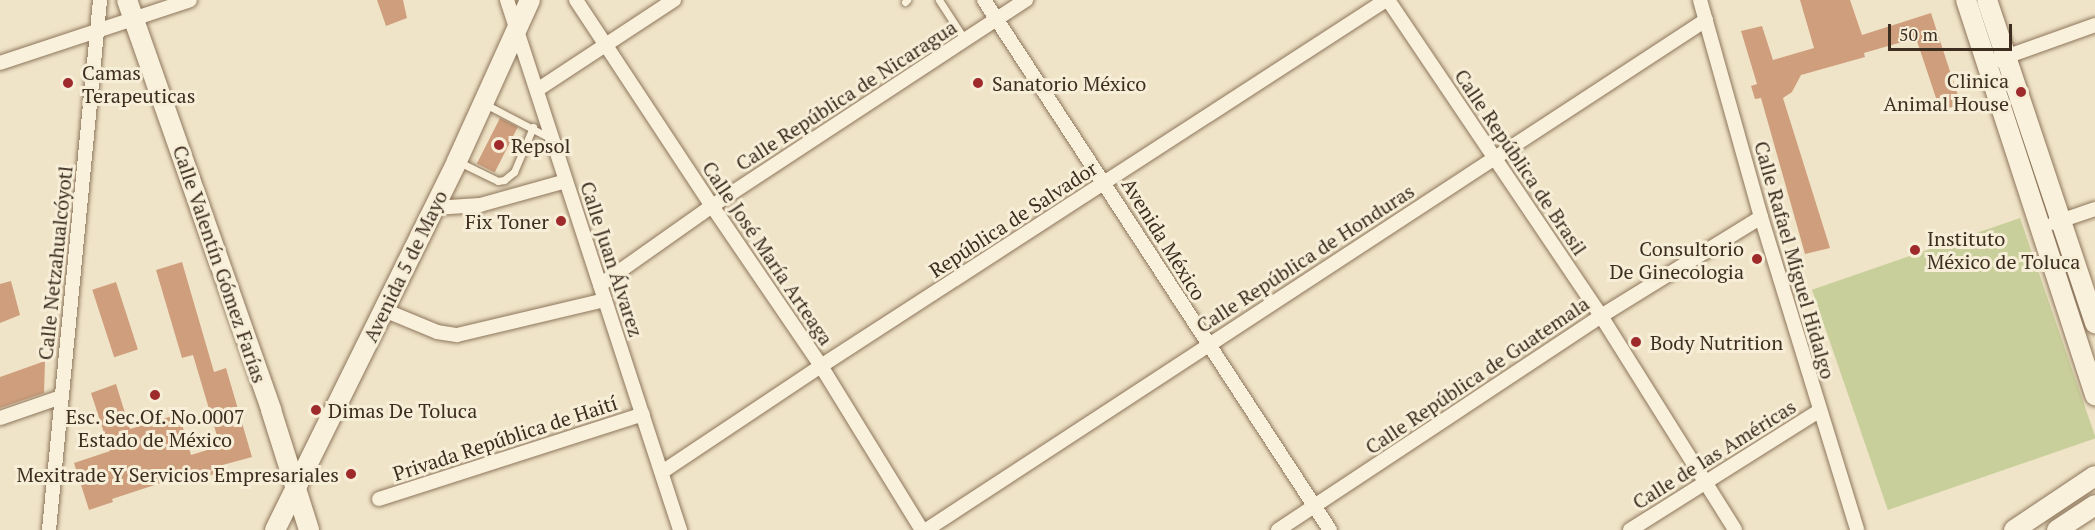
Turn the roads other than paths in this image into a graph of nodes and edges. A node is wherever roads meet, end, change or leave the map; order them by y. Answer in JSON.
{"nodes":[{"id":1,"x":100,"y":0,"type":"edge"},
{"id":2,"x":190,"y":0,"type":"edge"},
{"id":3,"x":507,"y":0,"type":"edge"},
{"id":4,"x":530,"y":0,"type":"edge"},
{"id":5,"x":576,"y":0,"type":"edge"},
{"id":6,"x":674,"y":0,"type":"edge"},
{"id":7,"x":939,"y":0,"type":"edge"},
{"id":8,"x":984,"y":0,"type":"edge"},
{"id":9,"x":1026,"y":0,"type":"edge"},
{"id":10,"x":1387,"y":0,"type":"edge"},
{"id":11,"x":1700,"y":0,"type":"edge"},
{"id":12,"x":1966,"y":0,"type":"edge"},
{"id":13,"x":1987,"y":0,"type":"edge"},
{"id":14,"x":130,"y":9,"type":"edge"},
{"id":15,"x":997,"y":19,"type":"junction"},
{"id":16,"x":1706,"y":20,"type":"junction"},
{"id":17,"x":2095,"y":25,"type":"edge"},
{"id":18,"x":99,"y":28,"type":"junction"},
{"id":19,"x":516,"y":29,"type":"junction"},
{"id":20,"x":965,"y":40,"type":"junction"},
{"id":21,"x":605,"y":44,"type":"junction"},
{"id":22,"x":2006,"y":56,"type":"junction"},
{"id":23,"x":0,"y":63,"type":"edge"},
{"id":24,"x":1986,"y":63,"type":"junction"},
{"id":25,"x":537,"y":90,"type":"junction"},
{"id":26,"x":483,"y":102,"type":"junction"},
{"id":27,"x":533,"y":128,"type":"junction"},
{"id":28,"x":551,"y":139,"type":"junction"},
{"id":29,"x":1496,"y":157,"type":"junction"},
{"id":30,"x":457,"y":161,"type":"junction"},
{"id":31,"x":566,"y":181,"type":"junction"},
{"id":32,"x":1105,"y":183,"type":"junction"},
{"id":33,"x":712,"y":206,"type":"junction"},
{"id":34,"x":434,"y":208,"type":"junction"},
{"id":35,"x":2095,"y":209,"type":"edge"},
{"id":36,"x":1761,"y":217,"type":"junction"},
{"id":37,"x":2061,"y":221,"type":"junction"},
{"id":38,"x":2040,"y":227,"type":"junction"},
{"id":39,"x":600,"y":285,"type":"junction"},
{"id":40,"x":605,"y":300,"type":"junction"},
{"id":41,"x":384,"y":310,"type":"junction"},
{"id":42,"x":1601,"y":316,"type":"junction"},
{"id":43,"x":2095,"y":323,"type":"edge"},
{"id":44,"x":1207,"y":345,"type":"junction"},
{"id":45,"x":821,"y":366,"type":"junction"},
{"id":46,"x":2095,"y":394,"type":"edge"},
{"id":47,"x":61,"y":397,"type":"junction"},
{"id":48,"x":1819,"y":411,"type":"junction"},
{"id":49,"x":643,"y":414,"type":"junction"},
{"id":50,"x":0,"y":418,"type":"edge"},
{"id":51,"x":662,"y":472,"type":"junction"},
{"id":52,"x":2095,"y":476,"type":"edge"},
{"id":53,"x":1703,"y":482,"type":"junction"},
{"id":54,"x":296,"y":488,"type":"junction"},
{"id":55,"x":379,"y":499,"type":"dead end"},
{"id":56,"x":2095,"y":505,"type":"edge"},
{"id":57,"x":1314,"y":507,"type":"junction"},
{"id":58,"x":49,"y":530,"type":"edge"},
{"id":59,"x":275,"y":530,"type":"edge"},
{"id":60,"x":309,"y":530,"type":"edge"},
{"id":61,"x":680,"y":530,"type":"edge"},
{"id":62,"x":924,"y":530,"type":"edge"},
{"id":63,"x":1278,"y":530,"type":"edge"},
{"id":64,"x":1330,"y":530,"type":"edge"},
{"id":65,"x":1630,"y":530,"type":"edge"},
{"id":66,"x":1735,"y":530,"type":"edge"},
{"id":67,"x":1857,"y":530,"type":"edge"},
{"id":68,"x":2014,"y":530,"type":"edge"},
{"id":69,"x":2057,"y":530,"type":"edge"}],
"edges":[{"from":1,"to":18,"type":"street","name":"Calle Netzahualcóyotl"},
{"from":2,"to":14,"type":"street"},
{"from":3,"to":19,"type":"street","name":"Calle Juan Álvarez"},
{"from":4,"to":19,"type":"main road","name":"Avenida 5 de Mayo"},
{"from":5,"to":21,"type":"street","name":"Calle José María Arteaga"},
{"from":6,"to":21,"type":"street"},
{"from":7,"to":20,"type":"lane"},
{"from":8,"to":15,"type":"street","name":"Avenida México"},
{"from":9,"to":15,"type":"street","name":"Calle República de Nicaragua"},
{"from":10,"to":29,"type":"street","name":"Calle República de Brasil"},
{"from":10,"to":32,"type":"street","name":"República de Salvador"},
{"from":11,"to":16,"type":"street","name":"Calle Rafael Miguel Hidalgo"},
{"from":12,"to":24,"type":"main road"},
{"from":13,"to":22,"type":"main road"},
{"from":14,"to":18,"type":"street"},
{"from":14,"to":54,"type":"main road","name":"Calle Valentín Gómez Farías"},
{"from":15,"to":20,"type":"street","name":"Calle República de Nicaragua"},
{"from":15,"to":32,"type":"street","name":"Avenida México"},
{"from":16,"to":29,"type":"street","name":"Calle República de Honduras"},
{"from":16,"to":36,"type":"street","name":"Calle Rafael Miguel Hidalgo"},
{"from":17,"to":22,"type":"street"},
{"from":18,"to":23,"type":"street"},
{"from":18,"to":47,"type":"street","name":"Calle Netzahualcóyotl"},
{"from":19,"to":25,"type":"street","name":"Calle Juan Álvarez"},
{"from":19,"to":26,"type":"main road","name":"Avenida 5 de Mayo"},
{"from":20,"to":33,"type":"street","name":"Calle República de Nicaragua"},
{"from":21,"to":25,"type":"street"},
{"from":21,"to":33,"type":"street","name":"Calle José María Arteaga"},
{"from":22,"to":24,"type":"street"},
{"from":22,"to":37,"type":"main road"},
{"from":24,"to":38,"type":"main road"},
{"from":25,"to":28,"type":"street","name":"Calle Juan Álvarez"},
{"from":26,"to":27,"type":"lane"},
{"from":26,"to":30,"type":"main road","name":"Avenida 5 de Mayo"},
{"from":27,"to":28,"type":"lane"},
{"from":27,"to":30,"type":"lane"},
{"from":28,"to":31,"type":"street","name":"Calle Juan Álvarez"},
{"from":29,"to":42,"type":"street","name":"Calle República de Brasil"},
{"from":29,"to":44,"type":"street","name":"Calle República de Honduras"},
{"from":30,"to":34,"type":"main road","name":"Avenida 5 de Mayo"},
{"from":31,"to":34,"type":"street"},
{"from":31,"to":39,"type":"street","name":"Calle Juan Álvarez"},
{"from":32,"to":44,"type":"street","name":"Avenida México"},
{"from":32,"to":45,"type":"street","name":"República de Salvador"},
{"from":33,"to":39,"type":"street","name":"Calle República de Nicaragua"},
{"from":33,"to":45,"type":"street","name":"Calle José María Arteaga"},
{"from":34,"to":41,"type":"main road","name":"Avenida 5 de Mayo"},
{"from":35,"to":37,"type":"street"},
{"from":36,"to":42,"type":"street","name":"Calle República de Guatemala"},
{"from":36,"to":48,"type":"street","name":"Calle Rafael Miguel Hidalgo"},
{"from":37,"to":38,"type":"street"},
{"from":37,"to":43,"type":"main road"},
{"from":38,"to":46,"type":"main road"},
{"from":39,"to":40,"type":"street","name":"Calle Juan Álvarez"},
{"from":40,"to":41,"type":"street"},
{"from":40,"to":49,"type":"street","name":"Calle Juan Álvarez"},
{"from":41,"to":54,"type":"main road","name":"Avenida 5 de Mayo"},
{"from":42,"to":53,"type":"street","name":"Calle República de Brasil"},
{"from":42,"to":57,"type":"street","name":"Calle República de Guatemala"},
{"from":44,"to":57,"type":"street","name":"Avenida México"},
{"from":44,"to":62,"type":"street","name":"Calle República de Honduras"},
{"from":45,"to":51,"type":"street","name":"República de Salvador"},
{"from":45,"to":62,"type":"street","name":"Calle José María Arteaga"},
{"from":47,"to":50,"type":"street"},
{"from":47,"to":58,"type":"street","name":"Calle Netzahualcóyotl"},
{"from":48,"to":53,"type":"street","name":"Calle de las Américas"},
{"from":48,"to":67,"type":"street","name":"Calle Rafael Miguel Hidalgo"},
{"from":49,"to":51,"type":"street","name":"Calle Juan Álvarez"},
{"from":49,"to":55,"type":"street","name":"Privada República de Haití"},
{"from":51,"to":61,"type":"street","name":"Calle Juan Álvarez"},
{"from":52,"to":68,"type":"main road"},
{"from":53,"to":65,"type":"street","name":"Calle de las Américas"},
{"from":53,"to":66,"type":"street","name":"Calle República de Brasil"},
{"from":54,"to":59,"type":"main road","name":"Avenida 5 de Mayo"},
{"from":54,"to":60,"type":"main road","name":"Calle Valentín Gómez Farías"},
{"from":56,"to":69,"type":"main road"},
{"from":57,"to":63,"type":"street","name":"Calle República de Guatemala"},
{"from":57,"to":64,"type":"street","name":"Avenida México"}]}
